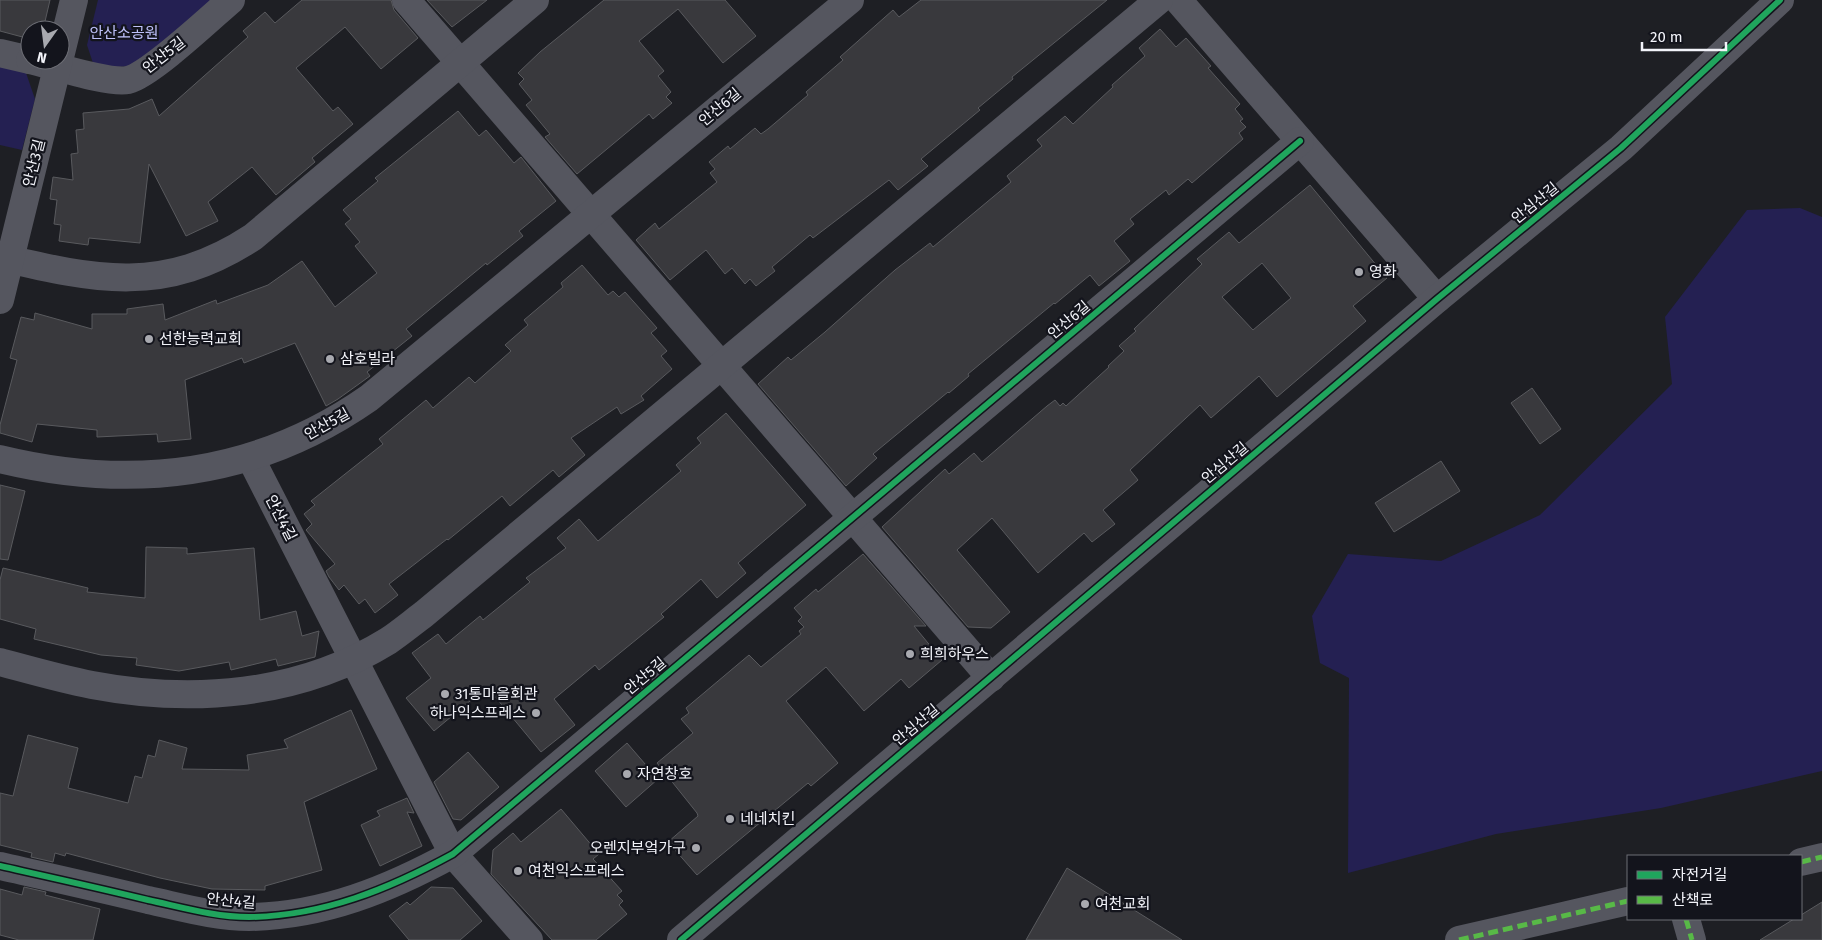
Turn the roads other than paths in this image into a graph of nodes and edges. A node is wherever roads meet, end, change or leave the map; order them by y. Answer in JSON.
{"nodes":[{"id":1,"x":74,"y":0,"type":"edge"},
{"id":2,"x":231,"y":0,"type":"edge"},
{"id":3,"x":406,"y":0,"type":"edge"},
{"id":4,"x":535,"y":0,"type":"edge"},
{"id":5,"x":850,"y":0,"type":"edge"},
{"id":6,"x":1159,"y":0,"type":"edge"},
{"id":7,"x":1178,"y":0,"type":"edge"},
{"id":8,"x":1780,"y":0,"type":"edge"},
{"id":9,"x":69,"y":20,"type":"edge"},
{"id":10,"x":0,"y":52,"type":"edge"},
{"id":11,"x":20,"y":57,"type":"edge"},
{"id":12,"x":460,"y":62,"type":"junction"},
{"id":13,"x":70,"y":65,"type":"edge"},
{"id":14,"x":57,"y":70,"type":"edge"},
{"id":15,"x":1300,"y":141,"type":"junction"},
{"id":16,"x":591,"y":215,"type":"junction"},
{"id":17,"x":5,"y":258,"type":"edge"},
{"id":18,"x":1437,"y":299,"type":"junction"},
{"id":19,"x":0,"y":300,"type":"edge"},
{"id":20,"x":722,"y":366,"type":"junction"},
{"id":21,"x":250,"y":457,"type":"junction"},
{"id":22,"x":0,"y":459,"type":"edge"},
{"id":23,"x":853,"y":517,"type":"junction"},
{"id":24,"x":353,"y":659,"type":"junction"},
{"id":25,"x":0,"y":662,"type":"edge"},
{"id":26,"x":991,"y":678,"type":"junction"},
{"id":27,"x":453,"y":854,"type":"junction"},
{"id":28,"x":1822,"y":857,"type":"edge"},
{"id":29,"x":1802,"y":862,"type":"edge"},
{"id":30,"x":0,"y":866,"type":"edge"},
{"id":31,"x":1627,"y":901,"type":"edge"},
{"id":32,"x":1686,"y":920,"type":"edge"},
{"id":33,"x":529,"y":940,"type":"edge"},
{"id":34,"x":680,"y":940,"type":"edge"},
{"id":35,"x":1459,"y":940,"type":"edge"},
{"id":36,"x":1692,"y":940,"type":"edge"}],
"edges":[{"from":1,"to":9,"type":"street","name":"안산3길"},
{"from":2,"to":13,"type":"street","name":"안산5길"},
{"from":3,"to":12,"type":"street"},
{"from":4,"to":12,"type":"street"},
{"from":5,"to":16,"type":"street","name":"안산6길"},
{"from":6,"to":20,"type":"street"},
{"from":7,"to":15,"type":"street"},
{"from":8,"to":18,"type":"street","name":"안심산길"},
{"from":10,"to":11,"type":"street"},
{"from":12,"to":16,"type":"street"},
{"from":12,"to":17,"type":"street"},
{"from":14,"to":17,"type":"street","name":"안산3길"},
{"from":15,"to":18,"type":"street"},
{"from":15,"to":23,"type":"street","name":"안산6길"},
{"from":16,"to":20,"type":"street"},
{"from":16,"to":21,"type":"street","name":"안산5길"},
{"from":17,"to":19,"type":"street","name":"안산3길"},
{"from":18,"to":26,"type":"street","name":"안심산길"},
{"from":20,"to":23,"type":"street"},
{"from":20,"to":24,"type":"street"},
{"from":21,"to":22,"type":"street","name":"안산5길"},
{"from":21,"to":24,"type":"street","name":"안산4길"},
{"from":23,"to":26,"type":"street"},
{"from":23,"to":27,"type":"street","name":"안산5길"},
{"from":24,"to":25,"type":"street"},
{"from":24,"to":27,"type":"street","name":"안산4길"},
{"from":26,"to":34,"type":"street","name":"안심산길"},
{"from":27,"to":30,"type":"street","name":"안산4길"},
{"from":27,"to":33,"type":"street","name":"안산4길"},
{"from":28,"to":29,"type":"street"},
{"from":31,"to":35,"type":"street"},
{"from":32,"to":36,"type":"street"}]}
